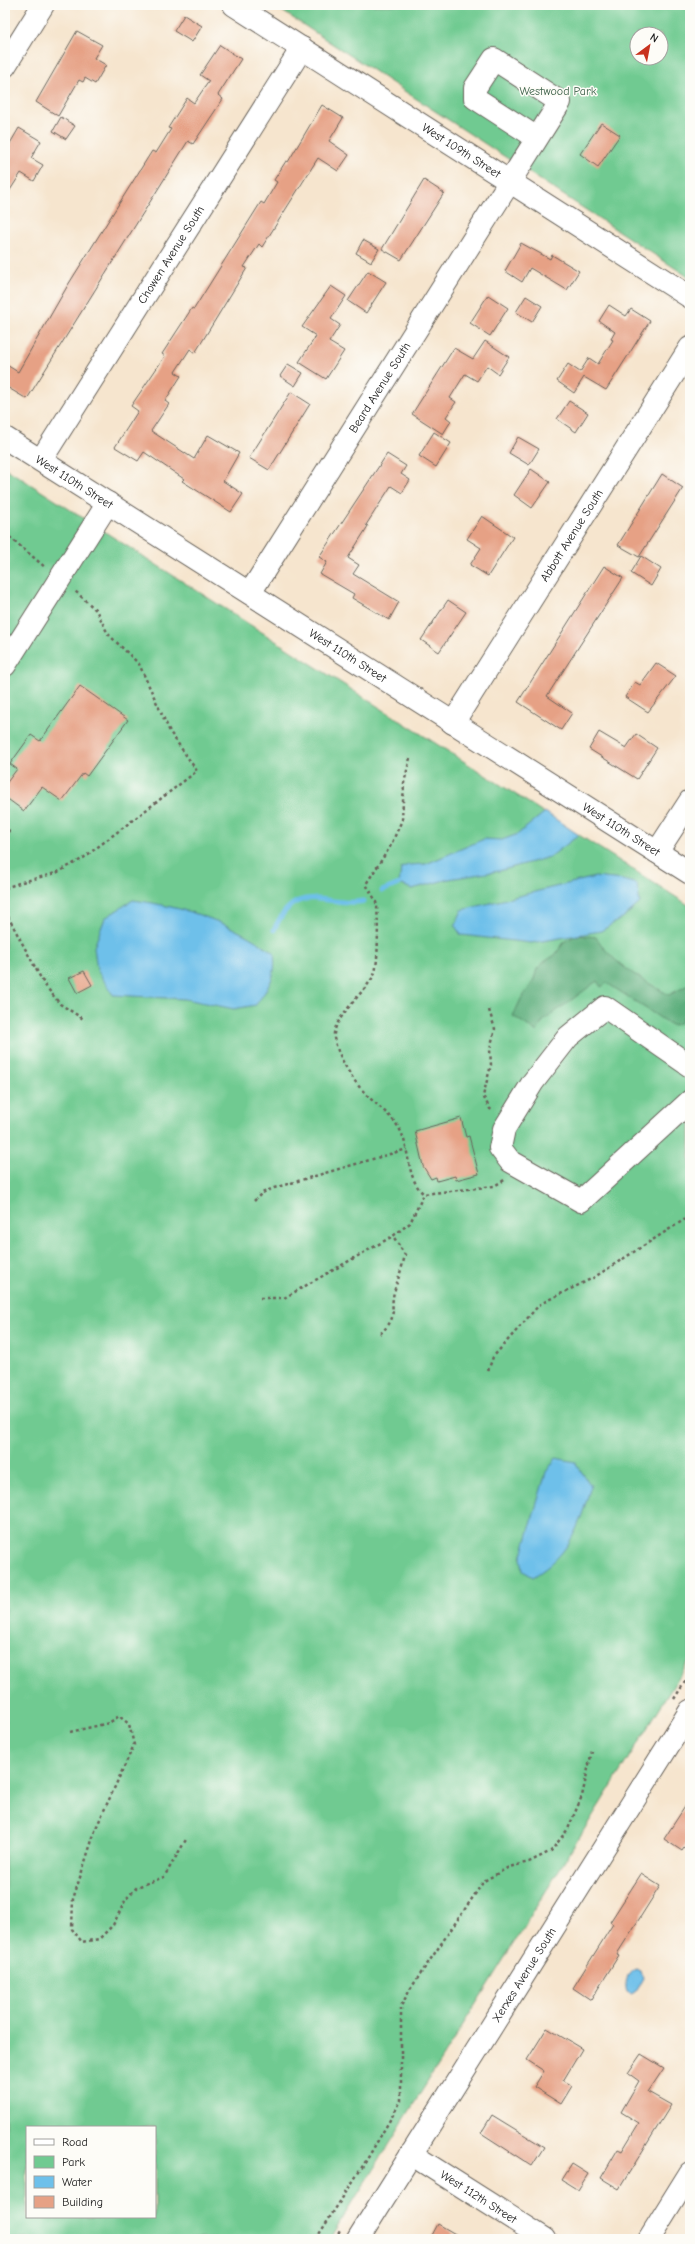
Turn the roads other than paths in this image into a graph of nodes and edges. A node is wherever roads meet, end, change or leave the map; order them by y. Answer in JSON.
{"nodes":[{"id":1,"x":43,"y":5,"type":"edge"},
{"id":2,"x":234,"y":5,"type":"edge"},
{"id":3,"x":302,"y":48,"type":"junction"},
{"id":4,"x":5,"y":66,"type":"edge"},
{"id":5,"x":537,"y":138,"type":"dead end"},
{"id":6,"x":509,"y":181,"type":"junction"},
{"id":7,"x":690,"y":297,"type":"edge"},
{"id":8,"x":690,"y":348,"type":"edge"},
{"id":9,"x":5,"y":438,"type":"edge"},
{"id":10,"x":41,"y":460,"type":"junction"},
{"id":11,"x":108,"y":503,"type":"junction"},
{"id":12,"x":250,"y":593,"type":"junction"},
{"id":13,"x":5,"y":665,"type":"edge"},
{"id":14,"x":453,"y":723,"type":"junction"},
{"id":15,"x":690,"y":801,"type":"edge"},
{"id":16,"x":657,"y":852,"type":"junction"},
{"id":17,"x":690,"y":873,"type":"edge"},
{"id":18,"x":690,"y":1066,"type":"edge"},
{"id":19,"x":690,"y":1101,"type":"edge"},
{"id":20,"x":690,"y":1711,"type":"edge"},
{"id":21,"x":411,"y":2154,"type":"junction"},
{"id":22,"x":690,"y":2173,"type":"edge"},
{"id":23,"x":358,"y":2239,"type":"edge"},
{"id":24,"x":545,"y":2239,"type":"edge"},
{"id":25,"x":649,"y":2239,"type":"edge"}],
"edges":[{"from":1,"to":4,"type":"street"},
{"from":2,"to":3,"type":"street","name":"West 109th Street"},
{"from":3,"to":6,"type":"street","name":"West 109th Street"},
{"from":3,"to":10,"type":"street","name":"Chowen Avenue South"},
{"from":5,"to":6,"type":"street","name":"Beard Avenue South"},
{"from":6,"to":7,"type":"street","name":"West 109th Street"},
{"from":6,"to":12,"type":"street","name":"Beard Avenue South"},
{"from":8,"to":14,"type":"street","name":"Abbott Avenue South"},
{"from":9,"to":10,"type":"street","name":"West 110th Street"},
{"from":10,"to":11,"type":"street","name":"West 110th Street"},
{"from":11,"to":12,"type":"street","name":"West 110th Street"},
{"from":11,"to":13,"type":"street"},
{"from":12,"to":14,"type":"street","name":"West 110th Street"},
{"from":14,"to":16,"type":"street","name":"West 110th Street"},
{"from":15,"to":16,"type":"street"},
{"from":16,"to":17,"type":"street","name":"West 110th Street"},
{"from":18,"to":19,"type":"street"},
{"from":20,"to":21,"type":"street","name":"Xerxes Avenue South"},
{"from":21,"to":23,"type":"street","name":"Xerxes Avenue South"},
{"from":21,"to":24,"type":"street","name":"West 112th Street"},
{"from":22,"to":25,"type":"street"}]}
